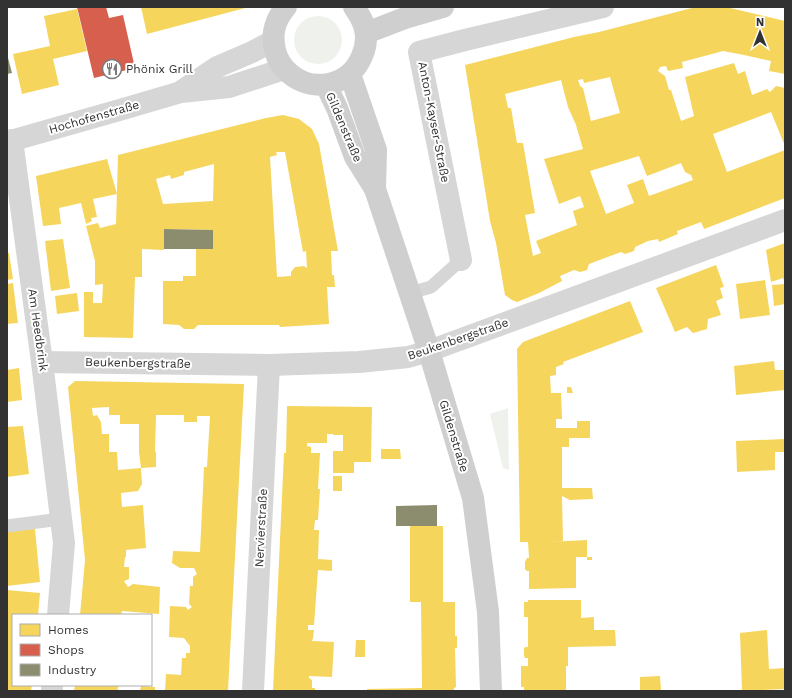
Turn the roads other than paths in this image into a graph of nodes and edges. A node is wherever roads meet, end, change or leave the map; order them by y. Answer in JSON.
{"nodes":[{"id":1,"x":286,"y":7,"type":"edge"},
{"id":2,"x":354,"y":7,"type":"edge"},
{"id":3,"x":443,"y":7,"type":"edge"},
{"id":4,"x":603,"y":7,"type":"edge"},
{"id":5,"x":366,"y":33,"type":"junction"},
{"id":6,"x":273,"y":41,"type":"junction"},
{"id":7,"x":284,"y":69,"type":"junction"},
{"id":8,"x":350,"y":74,"type":"junction"},
{"id":9,"x":326,"y":85,"type":"junction"},
{"id":10,"x":180,"y":92,"type":"junction"},
{"id":11,"x":10,"y":141,"type":"edge"},
{"id":12,"x":375,"y":189,"type":"junction"},
{"id":13,"x":785,"y":220,"type":"edge"},
{"id":14,"x":462,"y":260,"type":"joint"},
{"id":15,"x":410,"y":293,"type":"junction"},
{"id":16,"x":429,"y":351,"type":"junction"},
{"id":17,"x":42,"y":362,"type":"junction"},
{"id":18,"x":269,"y":365,"type":"junction"},
{"id":19,"x":62,"y":519,"type":"junction"},
{"id":20,"x":7,"y":526,"type":"edge"},
{"id":21,"x":58,"y":614,"type":"edge"},
{"id":22,"x":253,"y":691,"type":"edge"},
{"id":23,"x":491,"y":691,"type":"edge"}],
"edges":[{"from":1,"to":6,"type":"main road"},
{"from":2,"to":5,"type":"main road"},
{"from":3,"to":5,"type":"main road"},
{"from":4,"to":14,"type":"street","name":"Anton-Kayser-Straße"},
{"from":5,"to":8,"type":"main road"},
{"from":6,"to":7,"type":"main road"},
{"from":6,"to":10,"type":"street","name":"Hochofenstraße"},
{"from":7,"to":9,"type":"main road"},
{"from":7,"to":10,"type":"street","name":"Hochofenstraße"},
{"from":8,"to":9,"type":"main road"},
{"from":8,"to":12,"type":"main road","name":"Gildenstraße"},
{"from":9,"to":12,"type":"main road","name":"Gildenstraße"},
{"from":10,"to":11,"type":"street","name":"Hochofenstraße"},
{"from":11,"to":17,"type":"street","name":"Am Heedbrink"},
{"from":12,"to":15,"type":"main road","name":"Gildenstraße"},
{"from":13,"to":16,"type":"street","name":"Beukenbergstraße"},
{"from":14,"to":15,"type":"lane"},
{"from":15,"to":16,"type":"main road","name":"Gildenstraße"},
{"from":16,"to":18,"type":"street","name":"Beukenbergstraße"},
{"from":16,"to":23,"type":"main road","name":"Gildenstraße"},
{"from":17,"to":18,"type":"street","name":"Beukenbergstraße"},
{"from":17,"to":19,"type":"street","name":"Am Heedbrink"},
{"from":18,"to":22,"type":"street","name":"Nervierstraße"},
{"from":19,"to":20,"type":"lane"},
{"from":19,"to":21,"type":"street","name":"Am Heedbrink"}]}
